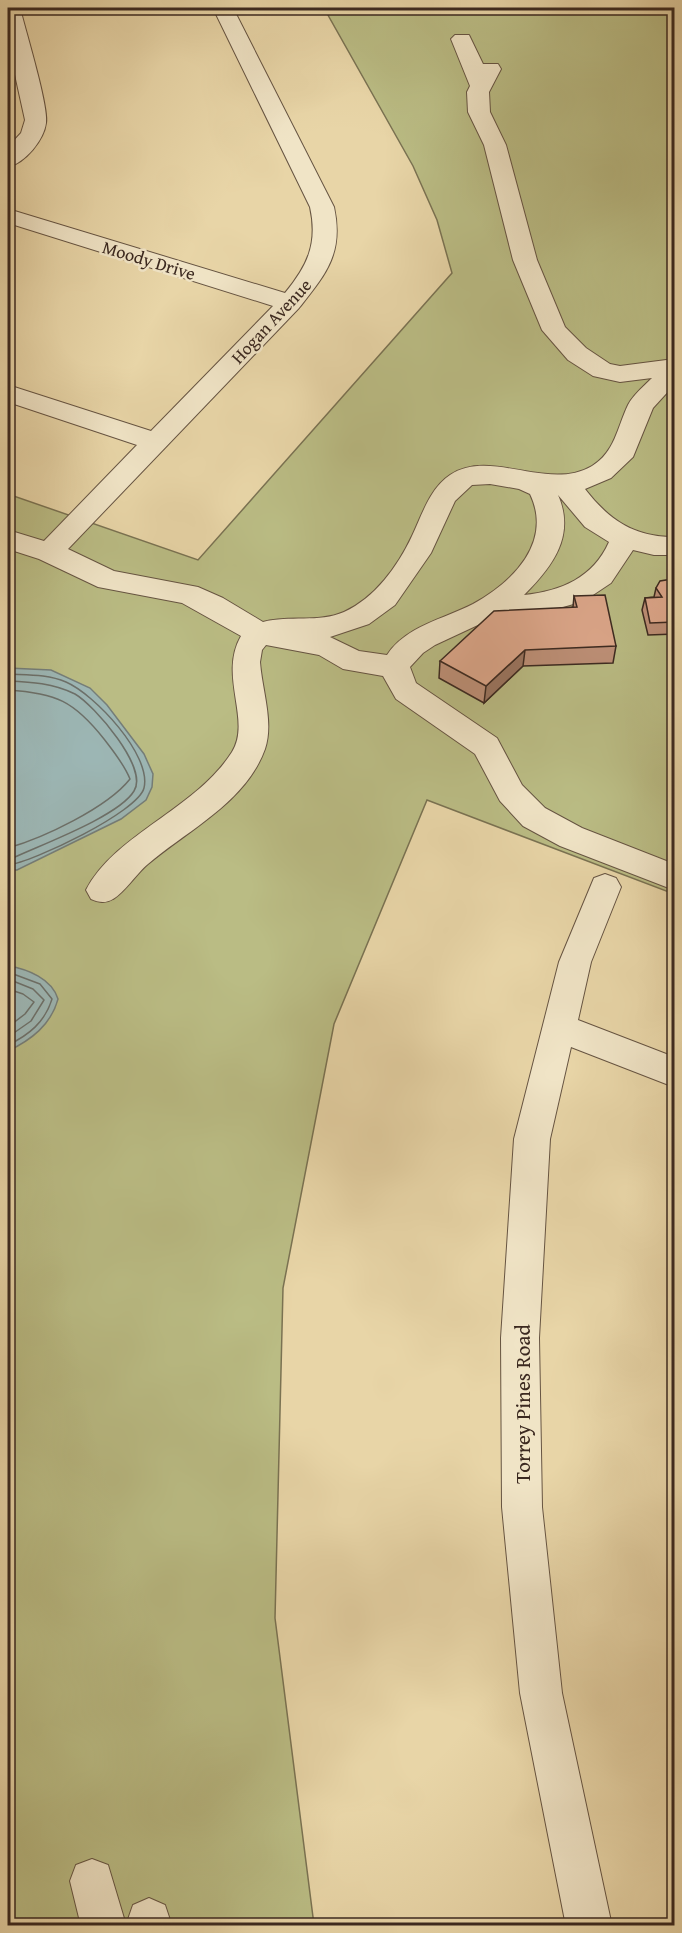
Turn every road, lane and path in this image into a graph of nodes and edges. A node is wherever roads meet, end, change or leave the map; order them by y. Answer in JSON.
{"nodes":[{"id":1,"x":223,"y":8,"type":"edge"},
{"id":2,"x":11,"y":21,"type":"edge"},
{"id":3,"x":462,"y":39,"type":"dead end"},
{"id":4,"x":8,"y":160,"type":"edge"},
{"id":5,"x":8,"y":216,"type":"edge"},
{"id":6,"x":291,"y":303,"type":"junction"},
{"id":7,"x":590,"y":364,"type":"junction"},
{"id":8,"x":675,"y":368,"type":"edge"},
{"id":9,"x":8,"y":393,"type":"edge"},
{"id":10,"x":636,"y":416,"type":"junction"},
{"id":11,"x":156,"y":442,"type":"junction"},
{"id":12,"x":546,"y":483,"type":"junction"},
{"id":13,"x":626,"y":537,"type":"junction"},
{"id":14,"x":8,"y":540,"type":"edge"},
{"id":15,"x":675,"y":546,"type":"edge"},
{"id":16,"x":49,"y":552,"type":"junction"},
{"id":17,"x":491,"y":607,"type":"junction"},
{"id":18,"x":260,"y":634,"type":"junction"},
{"id":19,"x":395,"y":668,"type":"junction"},
{"id":20,"x":675,"y":877,"type":"edge"},
{"id":21,"x":605,"y":887,"type":"dead end"},
{"id":22,"x":102,"y":890,"type":"dead end"},
{"id":23,"x":559,"y":1027,"type":"junction"},
{"id":24,"x":675,"y":1072,"type":"edge"},
{"id":25,"x":92,"y":1881,"type":"dead end"},
{"id":26,"x":104,"y":1926,"type":"edge"},
{"id":27,"x":589,"y":1926,"type":"edge"}],
"edges":[{"from":1,"to":6,"type":"street","name":"Hogan Avenue"},
{"from":2,"to":4,"type":"street"},
{"from":3,"to":7,"type":"street"},
{"from":5,"to":6,"type":"street","name":"Moody Drive"},
{"from":6,"to":11,"type":"street","name":"Hogan Avenue"},
{"from":7,"to":8,"type":"street"},
{"from":7,"to":10,"type":"street"},
{"from":8,"to":10,"type":"street"},
{"from":9,"to":11,"type":"street"},
{"from":10,"to":12,"type":"street"},
{"from":11,"to":16,"type":"street","name":"Hogan Avenue"},
{"from":12,"to":13,"type":"street"},
{"from":12,"to":17,"type":"street"},
{"from":12,"to":18,"type":"street"},
{"from":13,"to":15,"type":"street"},
{"from":13,"to":17,"type":"street"},
{"from":14,"to":16,"type":"street"},
{"from":16,"to":18,"type":"street"},
{"from":17,"to":19,"type":"street"},
{"from":18,"to":19,"type":"street"},
{"from":18,"to":22,"type":"street"},
{"from":19,"to":20,"type":"street"},
{"from":21,"to":23,"type":"street","name":"Torrey Pines Road"},
{"from":23,"to":24,"type":"street"},
{"from":23,"to":27,"type":"street","name":"Torrey Pines Road"},
{"from":25,"to":26,"type":"street"}]}
